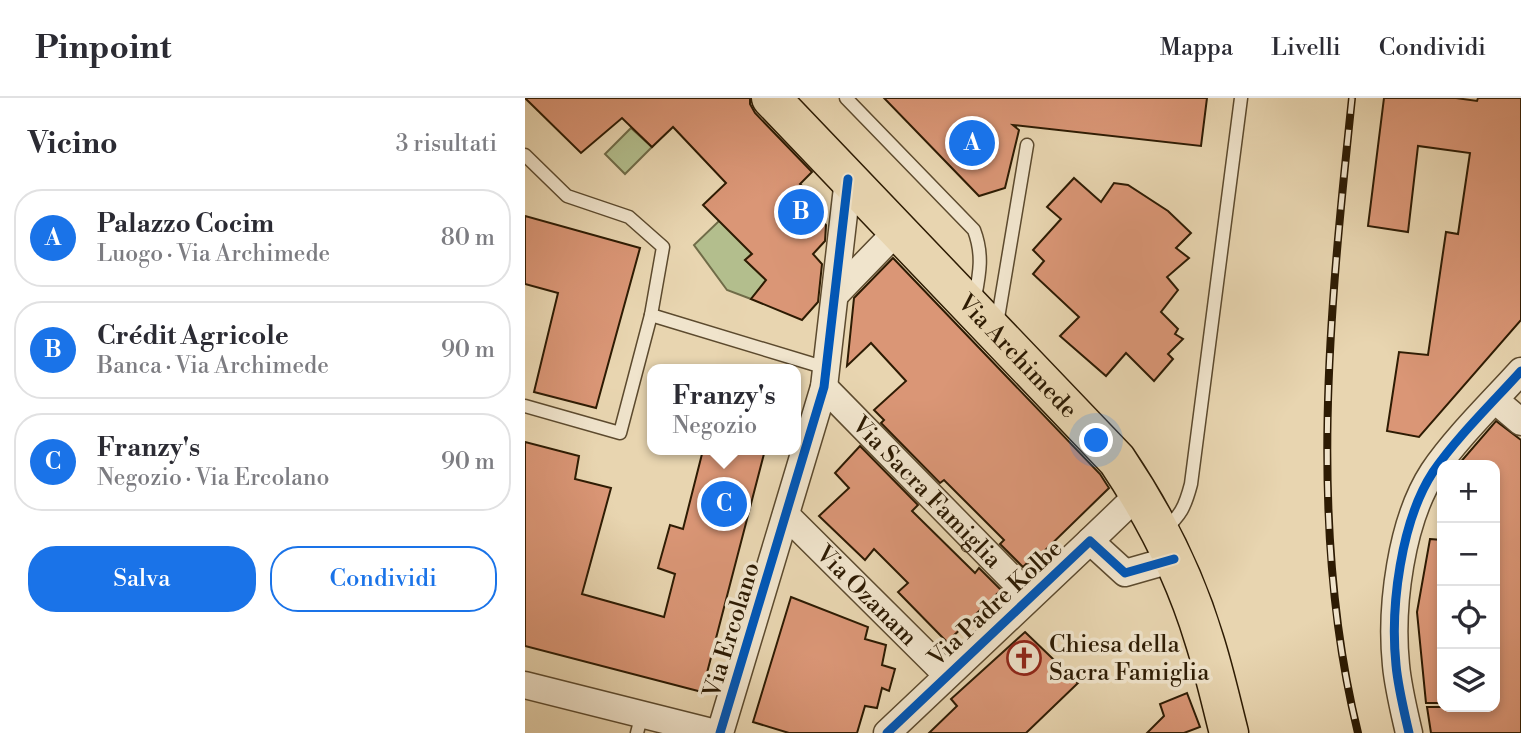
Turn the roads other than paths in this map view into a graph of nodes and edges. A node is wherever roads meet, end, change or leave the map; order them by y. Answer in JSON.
{"nodes":[{"id":1,"x":771,"y":98,"type":"edge"},
{"id":2,"x":846,"y":98,"type":"edge"},
{"id":3,"x":1241,"y":98,"type":"edge"},
{"id":4,"x":1027,"y":145,"type":"dead end"},
{"id":5,"x":525,"y":155,"type":"edge"},
{"id":6,"x":848,"y":179,"type":"junction"},
{"id":7,"x":898,"y":230,"type":"junction"},
{"id":8,"x":836,"y":294,"type":"junction"},
{"id":9,"x":651,"y":315,"type":"junction"},
{"id":10,"x":985,"y":319,"type":"junction"},
{"id":11,"x":789,"y":364,"type":"edge"},
{"id":12,"x":801,"y":368,"type":"edge"},
{"id":13,"x":1521,"y":371,"type":"edge"},
{"id":14,"x":825,"y":377,"type":"junction"},
{"id":15,"x":1495,"y":400,"type":"junction"},
{"id":16,"x":525,"y":406,"type":"edge"},
{"id":17,"x":1521,"y":422,"type":"edge"},
{"id":18,"x":1140,"y":493,"type":"junction"},
{"id":19,"x":786,"y":515,"type":"junction"},
{"id":20,"x":1090,"y":541,"type":"junction"},
{"id":21,"x":1167,"y":546,"type":"junction"},
{"id":22,"x":1030,"y":597,"type":"junction"},
{"id":23,"x":947,"y":675,"type":"junction"},
{"id":24,"x":525,"y":685,"type":"edge"},
{"id":25,"x":639,"y":724,"type":"edge"},
{"id":26,"x":718,"y":733,"type":"edge"},
{"id":27,"x":887,"y":733,"type":"edge"},
{"id":28,"x":1229,"y":733,"type":"edge"},
{"id":29,"x":1409,"y":733,"type":"edge"}],
"edges":[{"from":1,"to":6,"type":"main road","name":"Via Archimede"},
{"from":2,"to":10,"type":"lane"},
{"from":3,"to":21,"type":"lane"},
{"from":4,"to":10,"type":"lane"},
{"from":5,"to":9,"type":"lane"},
{"from":6,"to":7,"type":"main road","name":"Via Archimede"},
{"from":6,"to":8,"type":"street","name":"Via Ercolano"},
{"from":7,"to":8,"type":"street"},
{"from":7,"to":10,"type":"main road","name":"Via Archimede"},
{"from":8,"to":14,"type":"street","name":"Via Ercolano"},
{"from":9,"to":11,"type":"lane"},
{"from":9,"to":16,"type":"lane"},
{"from":10,"to":18,"type":"main road","name":"Via Archimede"},
{"from":12,"to":14,"type":"lane"},
{"from":13,"to":15,"type":"street"},
{"from":14,"to":19,"type":"street","name":"Via Ercolano"},
{"from":14,"to":22,"type":"street","name":"Via Sacra Famiglia"},
{"from":15,"to":17,"type":"street"},
{"from":15,"to":29,"type":"street"},
{"from":18,"to":20,"type":"street","name":"Via Padre Kolbe"},
{"from":18,"to":21,"type":"main road","name":"Via Archimede"},
{"from":19,"to":23,"type":"street","name":"Via Ozanam"},
{"from":19,"to":26,"type":"street","name":"Via Ercolano"},
{"from":20,"to":21,"type":"street","name":"Via Padre Kolbe"},
{"from":20,"to":22,"type":"street","name":"Via Padre Kolbe"},
{"from":21,"to":28,"type":"main road","name":"Via Archimede"},
{"from":22,"to":23,"type":"street","name":"Via Padre Kolbe"},
{"from":23,"to":27,"type":"street","name":"Via Padre Kolbe"},
{"from":24,"to":25,"type":"street"},
{"from":25,"to":26,"type":"street"}]}
